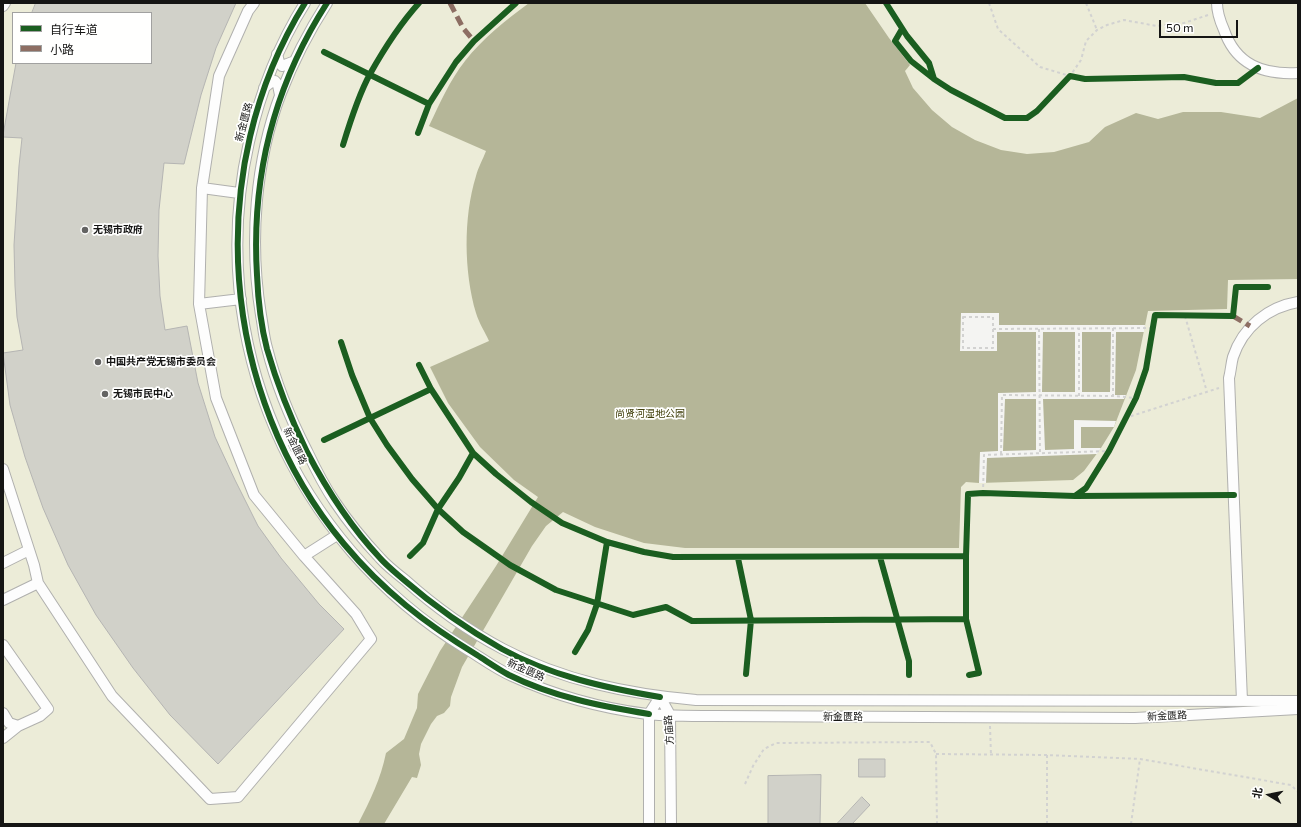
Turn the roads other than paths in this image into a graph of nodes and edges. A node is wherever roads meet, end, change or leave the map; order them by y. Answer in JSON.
{"nodes":[{"id":1,"x":4,"y":3,"type":"edge"},
{"id":2,"x":254,"y":3,"type":"edge"},
{"id":3,"x":305,"y":3,"type":"edge"},
{"id":4,"x":327,"y":3,"type":"edge"},
{"id":5,"x":3,"y":6,"type":"edge"},
{"id":6,"x":1218,"y":6,"type":"edge"},
{"id":7,"x":278,"y":54,"type":"junction"},
{"id":8,"x":295,"y":61,"type":"junction"},
{"id":9,"x":1298,"y":72,"type":"edge"},
{"id":10,"x":264,"y":88,"type":"junction"},
{"id":11,"x":280,"y":94,"type":"junction"},
{"id":12,"x":202,"y":188,"type":"junction"},
{"id":13,"x":239,"y":193,"type":"junction"},
{"id":14,"x":241,"y":299,"type":"junction"},
{"id":15,"x":1298,"y":302,"type":"edge"},
{"id":16,"x":199,"y":304,"type":"junction"},
{"id":17,"x":295,"y":428,"type":"junction"},
{"id":18,"x":278,"y":436,"type":"junction"},
{"id":19,"x":308,"y":453,"type":"junction"},
{"id":20,"x":292,"y":464,"type":"junction"},
{"id":21,"x":3,"y":469,"type":"edge"},
{"id":22,"x":337,"y":535,"type":"junction"},
{"id":23,"x":29,"y":550,"type":"junction"},
{"id":24,"x":304,"y":556,"type":"junction"},
{"id":25,"x":3,"y":563,"type":"edge"},
{"id":26,"x":38,"y":583,"type":"junction"},
{"id":27,"x":3,"y":600,"type":"edge"},
{"id":28,"x":3,"y":645,"type":"edge"},
{"id":29,"x":660,"y":697,"type":"junction"},
{"id":30,"x":1242,"y":701,"type":"junction"},
{"id":31,"x":1298,"y":701,"type":"edge"},
{"id":32,"x":1298,"y":709,"type":"edge"},
{"id":33,"x":3,"y":713,"type":"edge"},
{"id":34,"x":649,"y":714,"type":"junction"},
{"id":35,"x":670,"y":715,"type":"junction"},
{"id":36,"x":18,"y":726,"type":"junction"},
{"id":37,"x":3,"y":738,"type":"edge"},
{"id":38,"x":649,"y":824,"type":"edge"},
{"id":39,"x":671,"y":824,"type":"edge"}],
"edges":[{"from":1,"to":5,"type":"street"},
{"from":2,"to":12,"type":"street"},
{"from":3,"to":7,"type":"street","name":"新金匮路"},
{"from":4,"to":8,"type":"street","name":"新金匮路"},
{"from":6,"to":9,"type":"street"},
{"from":7,"to":8,"type":"street"},
{"from":7,"to":10,"type":"street","name":"新金匮路"},
{"from":8,"to":11,"type":"street","name":"新金匮路"},
{"from":10,"to":11,"type":"street"},
{"from":10,"to":13,"type":"street","name":"新金匮路"},
{"from":11,"to":17,"type":"street","name":"新金匮路"},
{"from":12,"to":13,"type":"street"},
{"from":12,"to":16,"type":"street"},
{"from":13,"to":14,"type":"street","name":"新金匮路"},
{"from":14,"to":16,"type":"street"},
{"from":14,"to":18,"type":"street","name":"新金匮路"},
{"from":15,"to":30,"type":"street"},
{"from":16,"to":24,"type":"street"},
{"from":17,"to":18,"type":"street","name":"新金匮路"},
{"from":17,"to":19,"type":"street","name":"新金匮路"},
{"from":18,"to":20,"type":"street","name":"新金匮路"},
{"from":19,"to":20,"type":"street","name":"新金匮路"},
{"from":19,"to":29,"type":"street","name":"新金匮路"},
{"from":20,"to":22,"type":"street","name":"新金匮路"},
{"from":21,"to":23,"type":"street"},
{"from":22,"to":24,"type":"street"},
{"from":22,"to":34,"type":"street","name":"新金匮路"},
{"from":23,"to":25,"type":"street"},
{"from":23,"to":26,"type":"street"},
{"from":24,"to":26,"type":"street"},
{"from":26,"to":27,"type":"street"},
{"from":28,"to":36,"type":"street"},
{"from":29,"to":30,"type":"street","name":"新金匮路"},
{"from":29,"to":34,"type":"street","name":"方庙路"},
{"from":29,"to":35,"type":"street","name":"方庙路"},
{"from":30,"to":31,"type":"street","name":"新金匮路"},
{"from":32,"to":35,"type":"street","name":"新金匮路"},
{"from":33,"to":36,"type":"street"},
{"from":34,"to":35,"type":"street","name":"新金匮路"},
{"from":34,"to":38,"type":"street","name":"方庙路"},
{"from":35,"to":39,"type":"street","name":"方庙路"},
{"from":36,"to":37,"type":"street"}]}
